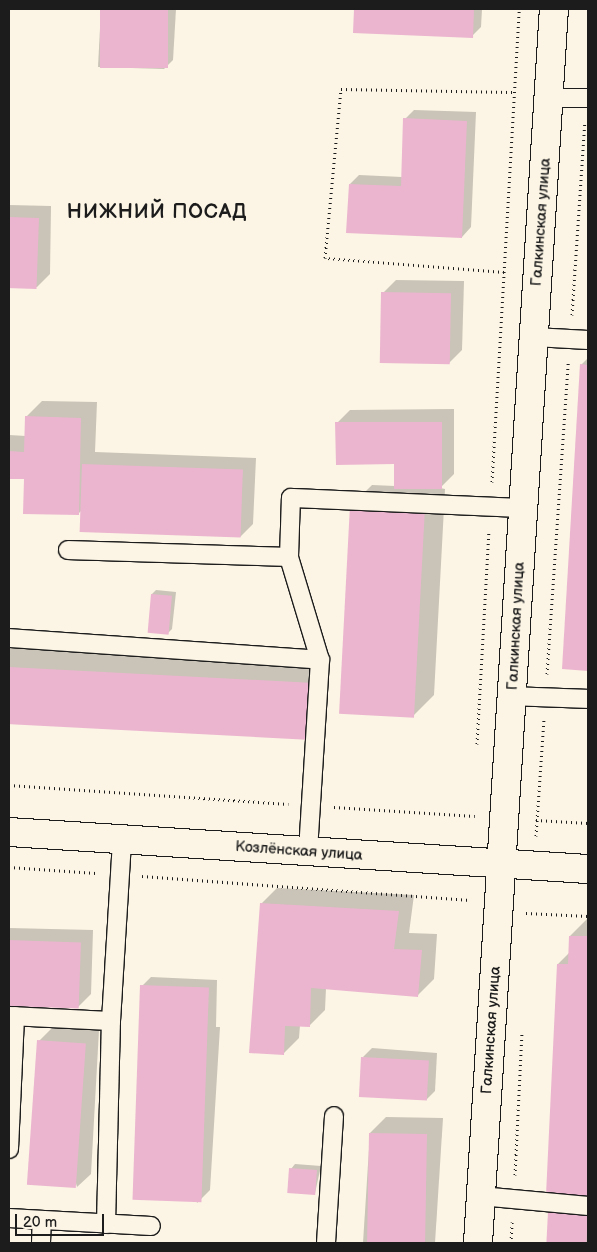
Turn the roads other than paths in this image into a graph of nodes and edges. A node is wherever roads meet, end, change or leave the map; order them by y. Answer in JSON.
{"nodes":[{"id":1,"x":554,"y":9,"type":"edge"},
{"id":2,"x":548,"y":98,"type":"junction"},
{"id":3,"x":587,"y":98,"type":"edge"},
{"id":4,"x":534,"y":337,"type":"junction"},
{"id":5,"x":588,"y":340,"type":"edge"},
{"id":6,"x":523,"y":508,"type":"junction"},
{"id":7,"x":68,"y":550,"type":"dead end"},
{"id":8,"x":289,"y":556,"type":"junction"},
{"id":9,"x":9,"y":638,"type":"edge"},
{"id":10,"x":320,"y":660,"type":"junction"},
{"id":11,"x":512,"y":696,"type":"junction"},
{"id":12,"x":588,"y":699,"type":"edge"},
{"id":13,"x":9,"y":832,"type":"edge"},
{"id":14,"x":122,"y":840,"type":"junction"},
{"id":15,"x":308,"y":851,"type":"junction"},
{"id":16,"x":502,"y":864,"type":"junction"},
{"id":17,"x":588,"y":869,"type":"edge"},
{"id":18,"x":12,"y":1016,"type":"edge"},
{"id":19,"x":111,"y":1021,"type":"junction"},
{"id":20,"x":334,"y":1116,"type":"dead end"},
{"id":21,"x":9,"y":1149,"type":"edge"},
{"id":22,"x":481,"y":1196,"type":"junction"},
{"id":23,"x":588,"y":1206,"type":"edge"},
{"id":24,"x":9,"y":1218,"type":"edge"},
{"id":25,"x":42,"y":1220,"type":"junction"},
{"id":26,"x":106,"y":1224,"type":"junction"},
{"id":27,"x":151,"y":1226,"type":"dead end"},
{"id":28,"x":41,"y":1243,"type":"edge"},
{"id":29,"x":326,"y":1243,"type":"edge"},
{"id":30,"x":478,"y":1243,"type":"edge"}],
"edges":[{"from":1,"to":2,"type":"street","name":"Галкинская улица"},
{"from":2,"to":3,"type":"lane"},
{"from":2,"to":4,"type":"street","name":"Галкинская улица"},
{"from":4,"to":5,"type":"lane"},
{"from":4,"to":6,"type":"street","name":"Галкинская улица"},
{"from":6,"to":8,"type":"lane"},
{"from":6,"to":11,"type":"street","name":"Галкинская улица"},
{"from":7,"to":8,"type":"lane"},
{"from":8,"to":10,"type":"lane"},
{"from":9,"to":10,"type":"lane"},
{"from":10,"to":15,"type":"lane"},
{"from":11,"to":12,"type":"lane"},
{"from":11,"to":16,"type":"street","name":"Галкинская улица"},
{"from":13,"to":14,"type":"street","name":"Козлёнская улица"},
{"from":14,"to":15,"type":"street","name":"Козлёнская улица"},
{"from":14,"to":19,"type":"lane"},
{"from":15,"to":16,"type":"street","name":"Козлёнская улица"},
{"from":16,"to":17,"type":"street","name":"Козлёнская улица"},
{"from":16,"to":22,"type":"street","name":"Галкинская улица"},
{"from":18,"to":19,"type":"lane"},
{"from":18,"to":21,"type":"lane"},
{"from":19,"to":26,"type":"lane"},
{"from":20,"to":29,"type":"lane"},
{"from":22,"to":23,"type":"lane"},
{"from":22,"to":30,"type":"street","name":"Галкинская улица"},
{"from":24,"to":25,"type":"lane"},
{"from":25,"to":26,"type":"lane"},
{"from":25,"to":28,"type":"lane"},
{"from":26,"to":27,"type":"lane"}]}
